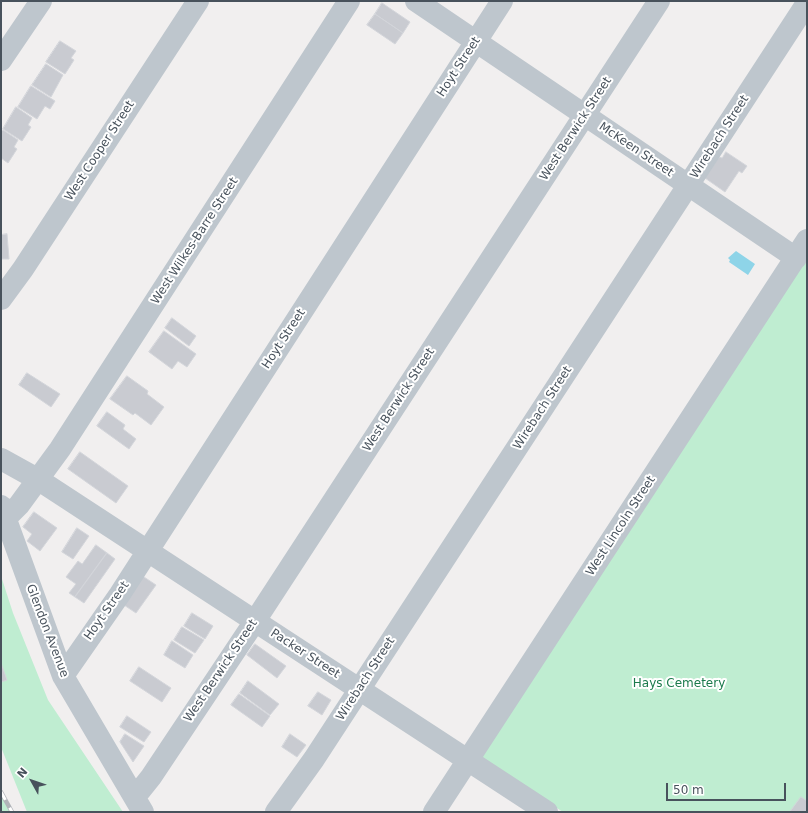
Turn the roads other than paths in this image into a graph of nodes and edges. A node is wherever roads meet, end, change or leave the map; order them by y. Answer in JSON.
{"nodes":[{"id":1,"x":41,"y":1,"type":"edge"},
{"id":2,"x":198,"y":1,"type":"edge"},
{"id":3,"x":349,"y":1,"type":"edge"},
{"id":4,"x":416,"y":1,"type":"edge"},
{"id":5,"x":502,"y":1,"type":"edge"},
{"id":6,"x":659,"y":1,"type":"edge"},
{"id":7,"x":807,"y":3,"type":"edge"},
{"id":8,"x":476,"y":42,"type":"junction"},
{"id":9,"x":1,"y":60,"type":"edge"},
{"id":10,"x":585,"y":115,"type":"junction"},
{"id":11,"x":689,"y":185,"type":"junction"},
{"id":12,"x":801,"y":249,"type":"edge"},
{"id":13,"x":1,"y":299,"type":"edge"},
{"id":14,"x":1,"y":459,"type":"edge"},
{"id":15,"x":39,"y":480,"type":"junction"},
{"id":16,"x":3,"y":513,"type":"edge"},
{"id":17,"x":148,"y":551,"type":"junction"},
{"id":18,"x":255,"y":621,"type":"junction"},
{"id":19,"x":63,"y":676,"type":"junction"},
{"id":20,"x":359,"y":690,"type":"junction"},
{"id":21,"x":468,"y":761,"type":"junction"},
{"id":22,"x":139,"y":804,"type":"edge"},
{"id":23,"x":276,"y":812,"type":"edge"},
{"id":24,"x":434,"y":812,"type":"edge"},
{"id":25,"x":547,"y":812,"type":"edge"}],
"edges":[{"from":1,"to":9,"type":"street"},
{"from":2,"to":13,"type":"street","name":"West Cooper Street"},
{"from":3,"to":15,"type":"street","name":"West Wilkes-Barre Street"},
{"from":4,"to":8,"type":"street","name":"McKeen Street"},
{"from":5,"to":8,"type":"street","name":"Hoyt Street"},
{"from":6,"to":10,"type":"street","name":"West Berwick Street"},
{"from":7,"to":11,"type":"street","name":"Wirebach Street"},
{"from":8,"to":10,"type":"street","name":"McKeen Street"},
{"from":8,"to":17,"type":"street","name":"Hoyt Street"},
{"from":10,"to":11,"type":"street","name":"McKeen Street"},
{"from":10,"to":18,"type":"street","name":"West Berwick Street"},
{"from":11,"to":12,"type":"street","name":"McKeen Street"},
{"from":11,"to":20,"type":"street","name":"Wirebach Street"},
{"from":12,"to":21,"type":"street","name":"West Lincoln Street"},
{"from":14,"to":15,"type":"street","name":"Packer Street"},
{"from":15,"to":16,"type":"street","name":"West Wilkes-Barre Street"},
{"from":15,"to":17,"type":"street","name":"Packer Street"},
{"from":16,"to":19,"type":"street","name":"Glendon Avenue"},
{"from":17,"to":18,"type":"street","name":"Packer Street"},
{"from":17,"to":19,"type":"street","name":"Hoyt Street"},
{"from":18,"to":20,"type":"street","name":"Packer Street"},
{"from":18,"to":22,"type":"street","name":"West Berwick Street"},
{"from":19,"to":22,"type":"street","name":"Glendon Avenue"},
{"from":20,"to":21,"type":"street","name":"Packer Street"},
{"from":20,"to":23,"type":"street","name":"Wirebach Street"},
{"from":21,"to":24,"type":"street","name":"West Lincoln Street"},
{"from":21,"to":25,"type":"street","name":"Packer Street"}]}
